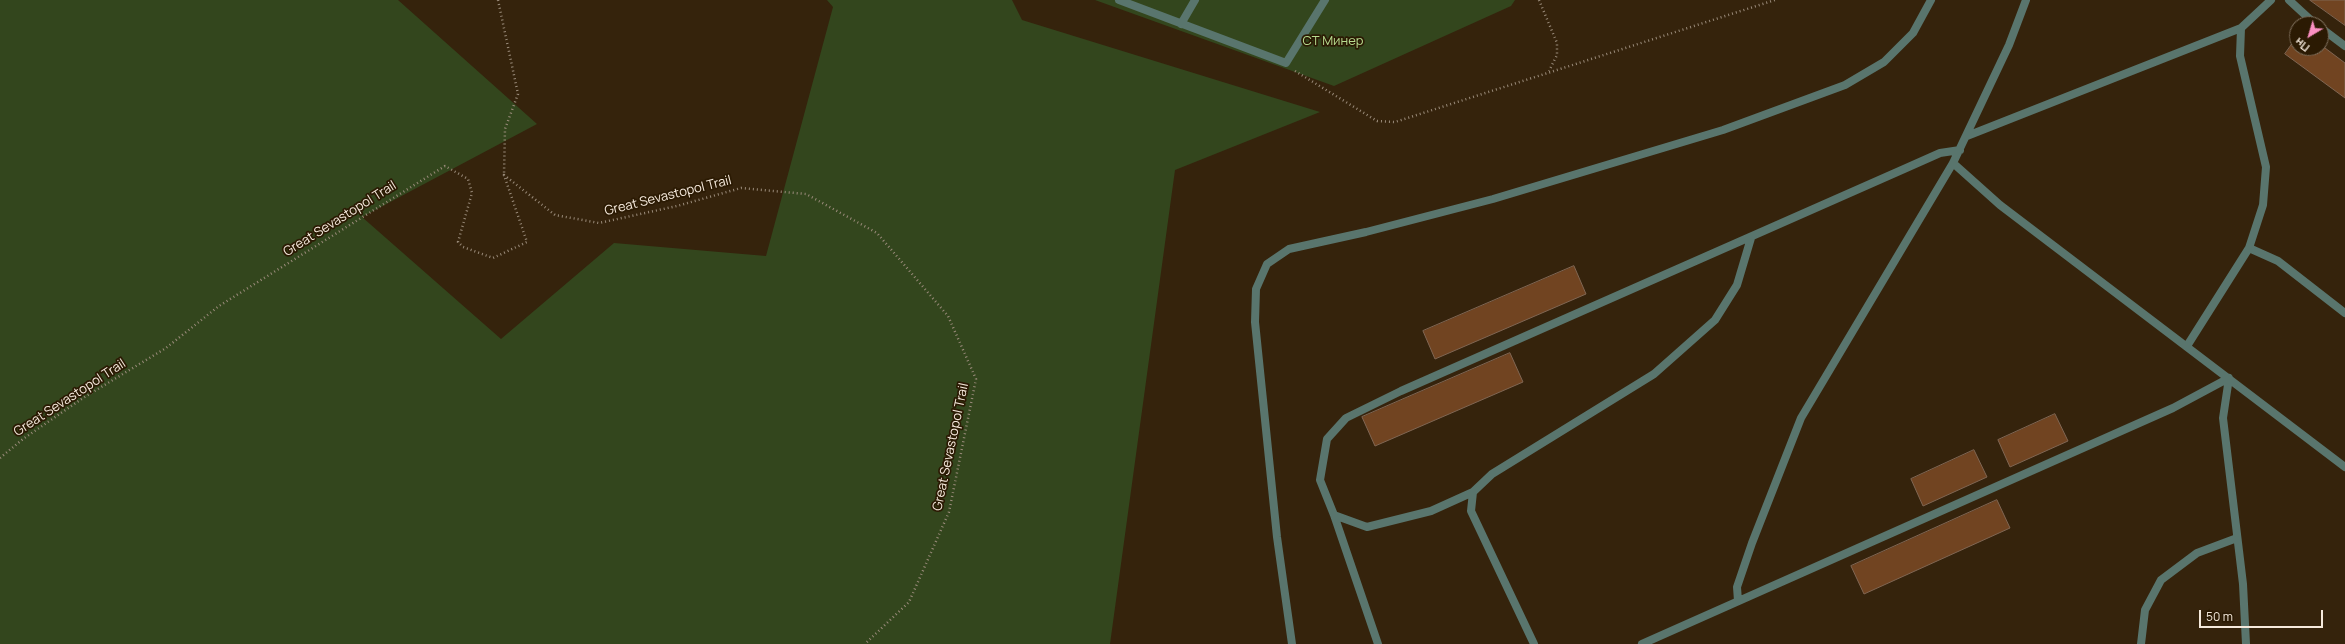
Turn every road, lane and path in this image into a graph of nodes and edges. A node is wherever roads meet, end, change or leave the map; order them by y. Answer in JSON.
{"nodes":[{"id":1,"x":498,"y":0,"type":"edge"},
{"id":2,"x":1119,"y":0,"type":"edge"},
{"id":3,"x":1195,"y":0,"type":"edge"},
{"id":4,"x":1326,"y":0,"type":"edge"},
{"id":5,"x":1539,"y":0,"type":"edge"},
{"id":6,"x":1775,"y":0,"type":"edge"},
{"id":7,"x":1931,"y":0,"type":"edge"},
{"id":8,"x":2026,"y":0,"type":"edge"},
{"id":9,"x":2271,"y":0,"type":"edge"},
{"id":10,"x":2289,"y":0,"type":"edge"},
{"id":11,"x":2306,"y":16,"type":"edge"},
{"id":12,"x":1181,"y":24,"type":"junction"},
{"id":13,"x":2241,"y":28,"type":"junction"},
{"id":14,"x":2329,"y":34,"type":"edge"},
{"id":15,"x":2345,"y":46,"type":"edge"},
{"id":16,"x":1286,"y":63,"type":"junction"},
{"id":17,"x":1549,"y":71,"type":"junction"},
{"id":18,"x":1967,"y":136,"type":"junction"},
{"id":19,"x":1960,"y":150,"type":"junction"},
{"id":20,"x":1953,"y":163,"type":"junction"},
{"id":21,"x":504,"y":176,"type":"junction"},
{"id":22,"x":1751,"y":238,"type":"junction"},
{"id":23,"x":2249,"y":248,"type":"junction"},
{"id":24,"x":2345,"y":313,"type":"edge"},
{"id":25,"x":2187,"y":346,"type":"junction"},
{"id":26,"x":2229,"y":378,"type":"junction"},
{"id":27,"x":0,"y":458,"type":"edge"},
{"id":28,"x":2345,"y":467,"type":"edge"},
{"id":29,"x":1473,"y":492,"type":"junction"},
{"id":30,"x":1334,"y":515,"type":"junction"},
{"id":31,"x":2237,"y":538,"type":"junction"},
{"id":32,"x":1738,"y":601,"type":"junction"},
{"id":33,"x":865,"y":644,"type":"edge"},
{"id":34,"x":1292,"y":644,"type":"edge"},
{"id":35,"x":1378,"y":644,"type":"edge"},
{"id":36,"x":1534,"y":644,"type":"edge"},
{"id":37,"x":1642,"y":644,"type":"edge"},
{"id":38,"x":2141,"y":644,"type":"edge"},
{"id":39,"x":2246,"y":644,"type":"edge"}],
"edges":[{"from":1,"to":21,"type":"path"},
{"from":2,"to":12,"type":"lane"},
{"from":3,"to":12,"type":"lane"},
{"from":4,"to":16,"type":"lane"},
{"from":5,"to":17,"type":"path"},
{"from":6,"to":17,"type":"path"},
{"from":7,"to":34,"type":"lane"},
{"from":8,"to":18,"type":"lane"},
{"from":9,"to":13,"type":"lane"},
{"from":10,"to":11,"type":"lane"},
{"from":12,"to":16,"type":"lane"},
{"from":13,"to":18,"type":"lane"},
{"from":13,"to":23,"type":"lane"},
{"from":14,"to":15,"type":"lane"},
{"from":16,"to":17,"type":"path"},
{"from":18,"to":19,"type":"lane"},
{"from":19,"to":20,"type":"lane"},
{"from":19,"to":22,"type":"lane"},
{"from":20,"to":25,"type":"lane"},
{"from":20,"to":32,"type":"lane"},
{"from":21,"to":27,"type":"path","name":"Great Sevastopol Trail"},
{"from":21,"to":33,"type":"path","name":"Great Sevastopol Trail"},
{"from":22,"to":29,"type":"lane"},
{"from":22,"to":30,"type":"lane"},
{"from":23,"to":24,"type":"lane"},
{"from":23,"to":25,"type":"lane"},
{"from":25,"to":26,"type":"lane"},
{"from":26,"to":28,"type":"lane"},
{"from":26,"to":31,"type":"lane"},
{"from":26,"to":32,"type":"lane"},
{"from":29,"to":30,"type":"lane"},
{"from":29,"to":36,"type":"lane"},
{"from":30,"to":35,"type":"lane"},
{"from":31,"to":38,"type":"lane"},
{"from":31,"to":39,"type":"lane"},
{"from":32,"to":37,"type":"lane"}]}
